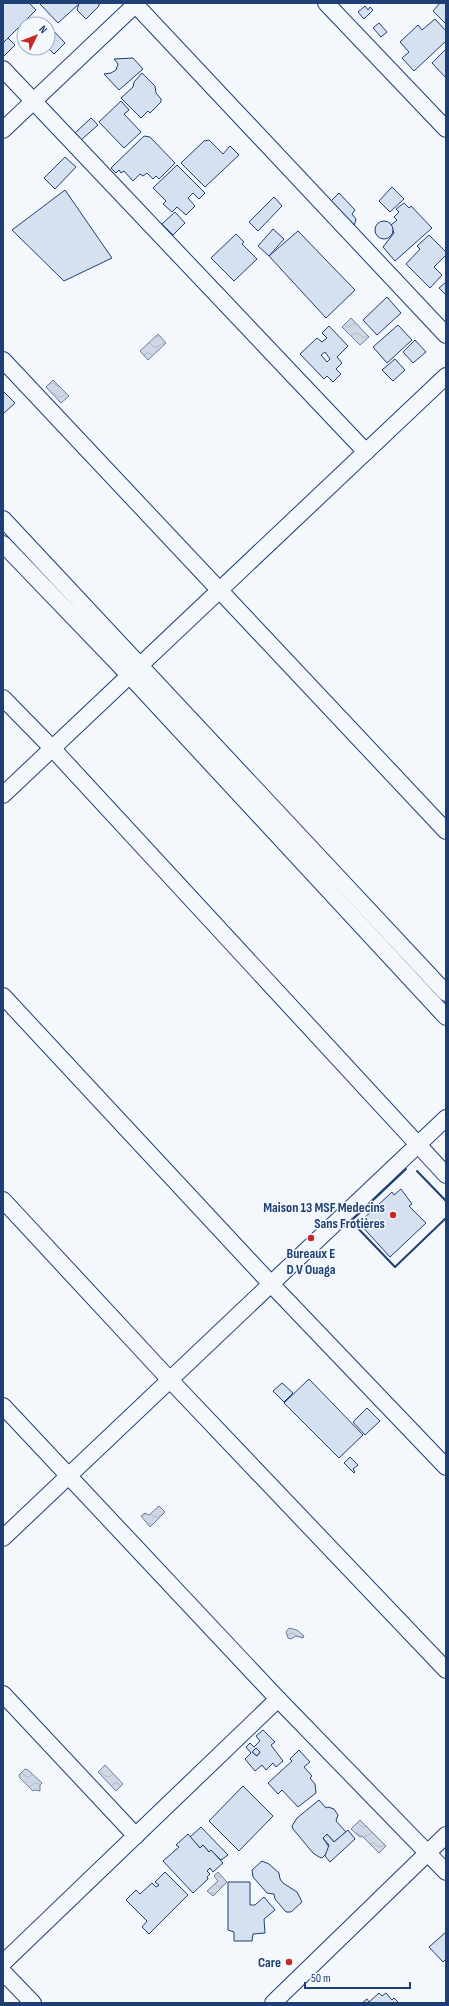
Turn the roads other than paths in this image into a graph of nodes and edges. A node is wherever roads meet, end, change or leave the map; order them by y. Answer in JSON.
{"nodes":[{"id":1,"x":135,"y":3,"type":"edge"},
{"id":2,"x":326,"y":3,"type":"edge"},
{"id":3,"x":3,"y":69,"type":"edge"},
{"id":4,"x":33,"y":102,"type":"junction"},
{"id":5,"x":446,"y":129,"type":"edge"},
{"id":6,"x":3,"y":130,"type":"edge"},
{"id":7,"x":446,"y":336,"type":"edge"},
{"id":8,"x":3,"y":360,"type":"edge"},
{"id":9,"x":446,"y":376,"type":"edge"},
{"id":10,"x":366,"y":452,"type":"junction"},
{"id":11,"x":3,"y":520,"type":"edge"},
{"id":12,"x":3,"y":544,"type":"edge"},
{"id":13,"x":218,"y":590,"type":"junction"},
{"id":14,"x":135,"y":671,"type":"junction"},
{"id":15,"x":3,"y":698,"type":"edge"},
{"id":16,"x":52,"y":748,"type":"junction"},
{"id":17,"x":3,"y":795,"type":"edge"},
{"id":18,"x":446,"y":831,"type":"edge"},
{"id":19,"x":446,"y":993,"type":"edge"},
{"id":20,"x":3,"y":996,"type":"edge"},
{"id":21,"x":446,"y":1017,"type":"edge"},
{"id":22,"x":446,"y":1118,"type":"edge"},
{"id":23,"x":417,"y":1145,"type":"junction"},
{"id":24,"x":446,"y":1175,"type":"edge"},
{"id":25,"x":3,"y":1200,"type":"edge"},
{"id":26,"x":271,"y":1284,"type":"junction"},
{"id":27,"x":170,"y":1380,"type":"junction"},
{"id":28,"x":3,"y":1406,"type":"edge"},
{"id":29,"x":446,"y":1468,"type":"edge"},
{"id":30,"x":69,"y":1476,"type":"junction"},
{"id":31,"x":3,"y":1538,"type":"edge"},
{"id":32,"x":446,"y":1670,"type":"edge"},
{"id":33,"x":3,"y":1694,"type":"edge"},
{"id":34,"x":278,"y":1699,"type":"junction"},
{"id":35,"x":446,"y":1835,"type":"edge"},
{"id":36,"x":136,"y":1836,"type":"junction"},
{"id":37,"x":428,"y":1852,"type":"junction"},
{"id":38,"x":446,"y":1872,"type":"edge"},
{"id":39,"x":3,"y":1963,"type":"edge"},
{"id":40,"x":3,"y":1972,"type":"edge"},
{"id":41,"x":282,"y":2000,"type":"edge"},
{"id":42,"x":33,"y":2003,"type":"edge"}],
"edges":[{"from":1,"to":4,"type":"street"},
{"from":1,"to":7,"type":"street"},
{"from":2,"to":5,"type":"street"},
{"from":3,"to":4,"type":"street"},
{"from":4,"to":6,"type":"street"},
{"from":4,"to":10,"type":"street"},
{"from":8,"to":13,"type":"street"},
{"from":9,"to":10,"type":"street"},
{"from":10,"to":13,"type":"street"},
{"from":11,"to":14,"type":"street"},
{"from":12,"to":14,"type":"street"},
{"from":13,"to":14,"type":"street"},
{"from":13,"to":18,"type":"street"},
{"from":14,"to":16,"type":"street"},
{"from":14,"to":19,"type":"street"},
{"from":14,"to":21,"type":"street"},
{"from":15,"to":16,"type":"street"},
{"from":16,"to":17,"type":"street"},
{"from":16,"to":23,"type":"street"},
{"from":20,"to":26,"type":"street"},
{"from":22,"to":23,"type":"street"},
{"from":23,"to":24,"type":"street"},
{"from":23,"to":26,"type":"street"},
{"from":25,"to":27,"type":"street"},
{"from":26,"to":27,"type":"street"},
{"from":26,"to":29,"type":"street"},
{"from":27,"to":30,"type":"street"},
{"from":27,"to":32,"type":"street"},
{"from":28,"to":30,"type":"street"},
{"from":30,"to":31,"type":"street"},
{"from":30,"to":34,"type":"street"},
{"from":33,"to":36,"type":"street"},
{"from":34,"to":36,"type":"street"},
{"from":34,"to":37,"type":"street"},
{"from":35,"to":37,"type":"street"},
{"from":36,"to":39,"type":"street"},
{"from":37,"to":38,"type":"street"},
{"from":37,"to":41,"type":"street"},
{"from":40,"to":42,"type":"street"}]}
